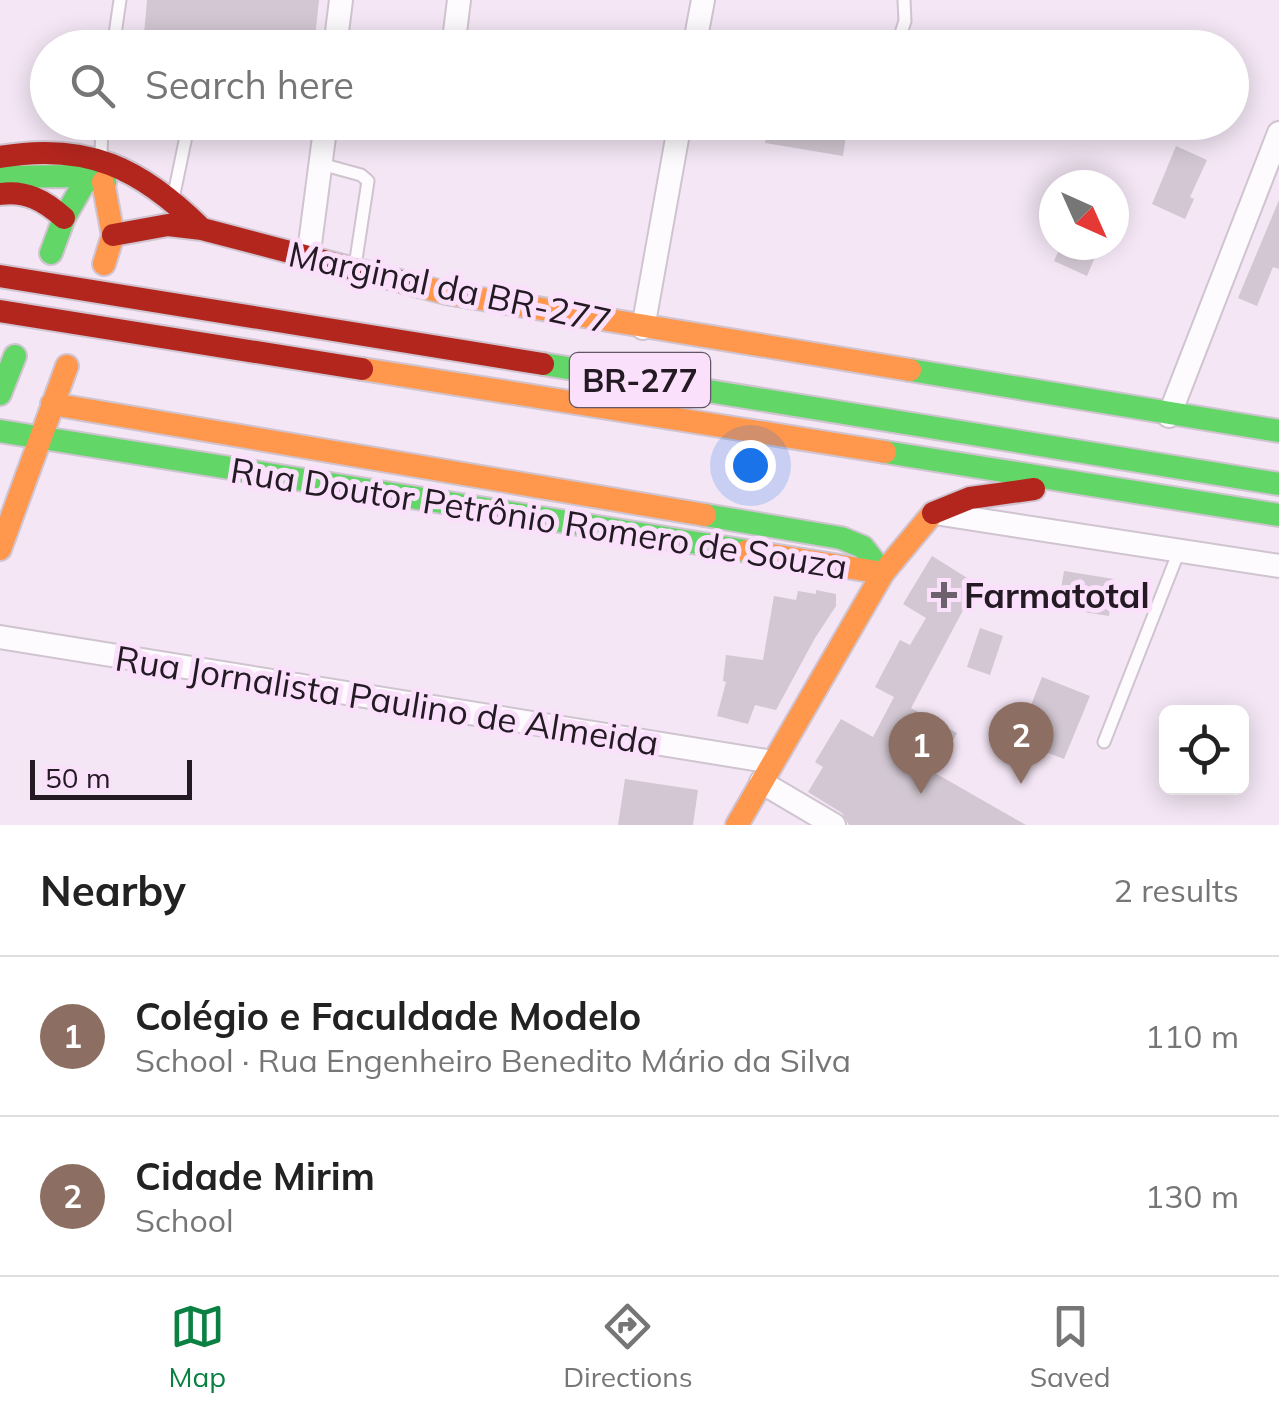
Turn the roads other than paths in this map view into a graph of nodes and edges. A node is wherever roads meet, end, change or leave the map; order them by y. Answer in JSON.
{"nodes":[{"id":1,"x":120,"y":0,"type":"edge"},
{"id":2,"x":340,"y":0,"type":"edge"},
{"id":3,"x":459,"y":0,"type":"edge"},
{"id":4,"x":702,"y":0,"type":"edge"},
{"id":5,"x":904,"y":0,"type":"edge"},
{"id":6,"x":116,"y":30,"type":"edge"},
{"id":7,"x":337,"y":30,"type":"edge"},
{"id":8,"x":455,"y":30,"type":"edge"},
{"id":9,"x":697,"y":30,"type":"edge"},
{"id":10,"x":901,"y":30,"type":"edge"},
{"id":11,"x":1279,"y":133,"type":"edge"},
{"id":12,"x":100,"y":140,"type":"edge"},
{"id":13,"x":184,"y":140,"type":"edge"},
{"id":14,"x":324,"y":140,"type":"edge"},
{"id":15,"x":677,"y":140,"type":"edge"},
{"id":16,"x":0,"y":157,"type":"edge"},
{"id":17,"x":321,"y":164,"type":"junction"},
{"id":18,"x":97,"y":173,"type":"junction"},
{"id":19,"x":0,"y":177,"type":"edge"},
{"id":20,"x":0,"y":194,"type":"edge"},
{"id":21,"x":173,"y":198,"type":"junction"},
{"id":22,"x":64,"y":218,"type":"junction"},
{"id":23,"x":202,"y":229,"type":"junction"},
{"id":24,"x":113,"y":235,"type":"junction"},
{"id":25,"x":51,"y":253,"type":"dead end"},
{"id":26,"x":308,"y":259,"type":"junction"},
{"id":27,"x":104,"y":264,"type":"dead end"},
{"id":28,"x":354,"y":270,"type":"junction"},
{"id":29,"x":0,"y":276,"type":"edge"},
{"id":30,"x":0,"y":310,"type":"edge"},
{"id":31,"x":643,"y":328,"type":"junction"},
{"id":32,"x":67,"y":366,"type":"dead end"},
{"id":33,"x":52,"y":404,"type":"junction"},
{"id":34,"x":1169,"y":416,"type":"junction"},
{"id":35,"x":0,"y":431,"type":"edge"},
{"id":36,"x":1279,"y":432,"type":"edge"},
{"id":37,"x":41,"y":438,"type":"junction"},
{"id":38,"x":1279,"y":484,"type":"edge"},
{"id":39,"x":1094,"y":485,"type":"junction"},
{"id":40,"x":932,"y":513,"type":"junction"},
{"id":41,"x":1279,"y":514,"type":"edge"},
{"id":42,"x":0,"y":549,"type":"edge"},
{"id":43,"x":1179,"y":551,"type":"junction"},
{"id":44,"x":1279,"y":566,"type":"edge"},
{"id":45,"x":883,"y":573,"type":"junction"},
{"id":46,"x":0,"y":637,"type":"edge"},
{"id":47,"x":1104,"y":742,"type":"dead end"},
{"id":48,"x":767,"y":772,"type":"junction"},
{"id":49,"x":736,"y":825,"type":"edge"},
{"id":50,"x":834,"y":825,"type":"edge"}],
"edges":[{"from":1,"to":6,"type":"lane"},
{"from":2,"to":7,"type":"street"},
{"from":3,"to":8,"type":"street"},
{"from":4,"to":9,"type":"street"},
{"from":5,"to":10,"type":"lane"},
{"from":11,"to":34,"type":"street"},
{"from":12,"to":18,"type":"lane"},
{"from":13,"to":21,"type":"lane"},
{"from":14,"to":17,"type":"street"},
{"from":15,"to":31,"type":"street"},
{"from":16,"to":18,"type":"main road","number":"BR-277"},
{"from":17,"to":26,"type":"street"},
{"from":17,"to":28,"type":"lane"},
{"from":18,"to":19,"type":"main road","number":"BR-277"},
{"from":18,"to":21,"type":"main road","number":"BR-277"},
{"from":18,"to":22,"type":"main road"},
{"from":18,"to":23,"type":"main road","number":"BR-277"},
{"from":18,"to":24,"type":"main road"},
{"from":20,"to":22,"type":"main road"},
{"from":21,"to":23,"type":"main road","number":"BR-277"},
{"from":22,"to":24,"type":"main road"},
{"from":22,"to":25,"type":"main road"},
{"from":23,"to":24,"type":"main road","number":"BR-277"},
{"from":23,"to":26,"type":"main road","name":"Marginal da BR-277","number":"BR-277"},
{"from":24,"to":27,"type":"main road"},
{"from":26,"to":28,"type":"main road","name":"Marginal da BR-277","number":"BR-277"},
{"from":28,"to":31,"type":"main road","name":"Marginal da BR-277","number":"BR-277"},
{"from":29,"to":38,"type":"main road","number":"BR-277"},
{"from":30,"to":39,"type":"main road","number":"BR-277"},
{"from":31,"to":34,"type":"main road","name":"Marginal da BR-277","number":"BR-277"},
{"from":32,"to":33,"type":"main road"},
{"from":33,"to":37,"type":"main road"},
{"from":33,"to":45,"type":"main road","name":"Rua Doutor Petrônio Romero de Souza"},
{"from":34,"to":36,"type":"main road","name":"Marginal da BR-277"},
{"from":35,"to":37,"type":"main road","name":"Rua Doutor Petrônio Romero de Souza"},
{"from":37,"to":42,"type":"main road"},
{"from":37,"to":45,"type":"main road","name":"Rua Doutor Petrônio Romero de Souza"},
{"from":39,"to":40,"type":"main road"},
{"from":39,"to":41,"type":"main road","number":"BR-277"},
{"from":40,"to":43,"type":"street"},
{"from":40,"to":45,"type":"main road"},
{"from":43,"to":44,"type":"street"},
{"from":43,"to":47,"type":"lane"},
{"from":45,"to":48,"type":"main road"},
{"from":46,"to":48,"type":"street","name":"Rua Jornalista Paulino de Almeida"},
{"from":48,"to":49,"type":"main road"},
{"from":48,"to":50,"type":"street"}]}
